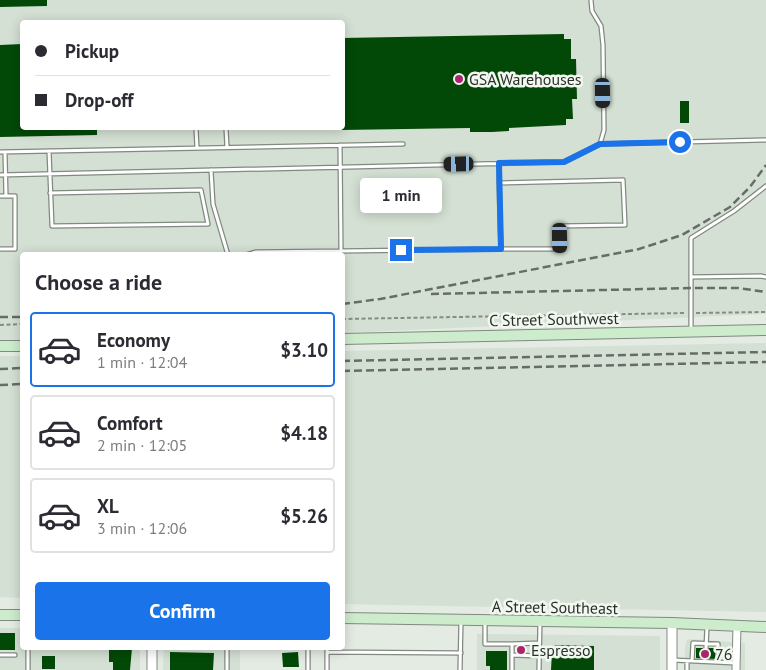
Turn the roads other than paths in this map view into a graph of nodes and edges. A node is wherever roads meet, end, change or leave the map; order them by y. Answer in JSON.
{"nodes":[{"id":1,"x":591,"y":0,"type":"edge"},
{"id":2,"x":196,"y":130,"type":"edge"},
{"id":3,"x":226,"y":130,"type":"edge"},
{"id":4,"x":766,"y":140,"type":"edge"},
{"id":5,"x":402,"y":144,"type":"dead end"},
{"id":6,"x":600,"y":144,"type":"junction"},
{"id":7,"x":340,"y":145,"type":"junction"},
{"id":8,"x":226,"y":147,"type":"junction"},
{"id":9,"x":197,"y":148,"type":"junction"},
{"id":10,"x":49,"y":151,"type":"junction"},
{"id":11,"x":0,"y":152,"type":"edge"},
{"id":12,"x":5,"y":152,"type":"junction"},
{"id":13,"x":499,"y":163,"type":"junction"},
{"id":14,"x":340,"y":167,"type":"junction"},
{"id":15,"x":211,"y":170,"type":"junction"},
{"id":16,"x":50,"y":173,"type":"junction"},
{"id":17,"x":6,"y":174,"type":"junction"},
{"id":18,"x":0,"y":175,"type":"edge"},
{"id":19,"x":499,"y":183,"type":"junction"},
{"id":20,"x":766,"y":186,"type":"edge"},
{"id":21,"x":50,"y":193,"type":"junction"},
{"id":22,"x":0,"y":196,"type":"edge"},
{"id":23,"x":6,"y":196,"type":"junction"},
{"id":24,"x":0,"y":249,"type":"edge"},
{"id":25,"x":501,"y":249,"type":"junction"},
{"id":26,"x":341,"y":251,"type":"junction"},
{"id":27,"x":227,"y":252,"type":"edge"},
{"id":28,"x":328,"y":252,"type":"edge"},
{"id":29,"x":691,"y":277,"type":"junction"},
{"id":30,"x":766,"y":277,"type":"edge"},
{"id":31,"x":766,"y":330,"type":"edge"},
{"id":32,"x":691,"y":332,"type":"junction"},
{"id":33,"x":345,"y":339,"type":"edge"},
{"id":34,"x":0,"y":346,"type":"edge"},
{"id":35,"x":20,"y":346,"type":"edge"},
{"id":36,"x":0,"y":615,"type":"edge"},
{"id":37,"x":20,"y":616,"type":"edge"},
{"id":38,"x":345,"y":618,"type":"edge"},
{"id":39,"x":461,"y":620,"type":"junction"},
{"id":40,"x":485,"y":620,"type":"junction"},
{"id":41,"x":540,"y":621,"type":"junction"},
{"id":42,"x":672,"y":623,"type":"junction"},
{"id":43,"x":707,"y":624,"type":"junction"},
{"id":44,"x":737,"y":625,"type":"junction"},
{"id":45,"x":766,"y":627,"type":"edge"},
{"id":46,"x":512,"y":644,"type":"junction"},
{"id":47,"x":540,"y":644,"type":"junction"},
{"id":48,"x":706,"y":646,"type":"junction"},
{"id":49,"x":28,"y":650,"type":"edge"},
{"id":50,"x":152,"y":650,"type":"edge"},
{"id":51,"x":226,"y":650,"type":"edge"},
{"id":52,"x":308,"y":650,"type":"edge"},
{"id":53,"x":327,"y":650,"type":"edge"},
{"id":54,"x":461,"y":653,"type":"junction"},
{"id":55,"x":0,"y":655,"type":"edge"},
{"id":56,"x":15,"y":655,"type":"dead end"},
{"id":57,"x":512,"y":655,"type":"junction"},
{"id":58,"x":539,"y":656,"type":"junction"},
{"id":59,"x":672,"y":660,"type":"junction"},
{"id":60,"x":688,"y":661,"type":"junction"},
{"id":61,"x":692,"y":662,"type":"junction"},
{"id":62,"x":718,"y":662,"type":"junction"},
{"id":63,"x":736,"y":666,"type":"edge"},
{"id":64,"x":28,"y":670,"type":"edge"},
{"id":65,"x":152,"y":670,"type":"edge"},
{"id":66,"x":227,"y":670,"type":"edge"},
{"id":67,"x":308,"y":670,"type":"edge"},
{"id":68,"x":326,"y":670,"type":"edge"},
{"id":69,"x":460,"y":670,"type":"edge"},
{"id":70,"x":512,"y":670,"type":"edge"},
{"id":71,"x":539,"y":670,"type":"edge"},
{"id":72,"x":672,"y":670,"type":"edge"},
{"id":73,"x":687,"y":670,"type":"edge"}],
"edges":[{"from":1,"to":6,"type":"lane"},
{"from":2,"to":9,"type":"lane"},
{"from":3,"to":8,"type":"lane"},
{"from":4,"to":6,"type":"lane"},
{"from":5,"to":7,"type":"lane"},
{"from":6,"to":13,"type":"lane"},
{"from":7,"to":8,"type":"lane"},
{"from":7,"to":14,"type":"lane"},
{"from":8,"to":9,"type":"lane"},
{"from":9,"to":10,"type":"lane"},
{"from":10,"to":12,"type":"lane"},
{"from":10,"to":16,"type":"lane"},
{"from":11,"to":12,"type":"lane"},
{"from":12,"to":17,"type":"lane"},
{"from":13,"to":14,"type":"lane"},
{"from":13,"to":19,"type":"lane"},
{"from":14,"to":15,"type":"lane"},
{"from":14,"to":26,"type":"lane"},
{"from":15,"to":16,"type":"lane"},
{"from":15,"to":27,"type":"lane"},
{"from":16,"to":17,"type":"lane"},
{"from":16,"to":21,"type":"lane"},
{"from":17,"to":18,"type":"lane"},
{"from":17,"to":23,"type":"lane"},
{"from":19,"to":25,"type":"lane"},
{"from":19,"to":25,"type":"lane"},
{"from":20,"to":29,"type":"lane"},
{"from":21,"to":21,"type":"lane"},
{"from":22,"to":23,"type":"lane"},
{"from":23,"to":24,"type":"lane"},
{"from":25,"to":26,"type":"lane"},
{"from":26,"to":28,"type":"lane"},
{"from":29,"to":30,"type":"lane"},
{"from":29,"to":32,"type":"lane"},
{"from":31,"to":32,"type":"main road","name":"C Street Southwest"},
{"from":32,"to":33,"type":"main road","name":"C Street Southwest"},
{"from":34,"to":35,"type":"main road"},
{"from":36,"to":37,"type":"main road"},
{"from":38,"to":39,"type":"main road","name":"A Street Southeast"},
{"from":39,"to":40,"type":"main road","name":"A Street Southeast"},
{"from":39,"to":54,"type":"lane"},
{"from":40,"to":41,"type":"main road","name":"A Street Southeast"},
{"from":40,"to":46,"type":"lane"},
{"from":41,"to":42,"type":"main road","name":"A Street Southeast"},
{"from":41,"to":47,"type":"lane"},
{"from":42,"to":43,"type":"main road","name":"A Street Southeast"},
{"from":42,"to":59,"type":"street"},
{"from":43,"to":44,"type":"main road","name":"A Street Southeast"},
{"from":43,"to":48,"type":"lane"},
{"from":44,"to":45,"type":"main road","name":"A Street Southeast"},
{"from":44,"to":63,"type":"street"},
{"from":46,"to":47,"type":"lane"},
{"from":46,"to":57,"type":"lane"},
{"from":47,"to":58,"type":"lane"},
{"from":48,"to":61,"type":"lane"},
{"from":48,"to":62,"type":"lane"},
{"from":49,"to":64,"type":"lane"},
{"from":50,"to":65,"type":"street"},
{"from":51,"to":66,"type":"lane"},
{"from":52,"to":67,"type":"lane"},
{"from":53,"to":54,"type":"lane"},
{"from":53,"to":68,"type":"lane"},
{"from":54,"to":69,"type":"lane"},
{"from":55,"to":56,"type":"lane"},
{"from":57,"to":58,"type":"lane"},
{"from":57,"to":70,"type":"lane"},
{"from":58,"to":71,"type":"lane"},
{"from":59,"to":60,"type":"lane"},
{"from":59,"to":72,"type":"street"},
{"from":60,"to":61,"type":"lane"},
{"from":60,"to":73,"type":"lane"},
{"from":61,"to":62,"type":"lane"},
{"from":62,"to":63,"type":"lane"}]}
